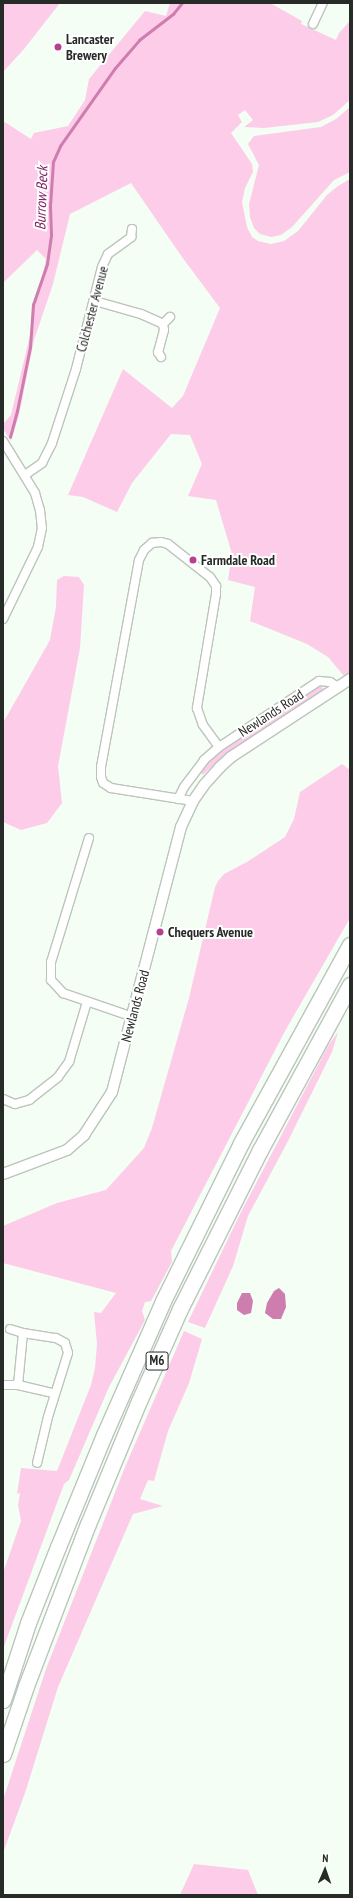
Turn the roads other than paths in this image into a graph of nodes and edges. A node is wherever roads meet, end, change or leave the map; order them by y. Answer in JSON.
{"nodes":[{"id":1,"x":323,"y":3,"type":"edge"},
{"id":2,"x":313,"y":24,"type":"dead end"},
{"id":3,"x":134,"y":235,"type":"dead end"},
{"id":4,"x":95,"y":302,"type":"junction"},
{"id":5,"x":170,"y":317,"type":"dead end"},
{"id":6,"x":163,"y":324,"type":"junction"},
{"id":7,"x":157,"y":355,"type":"dead end"},
{"id":8,"x":3,"y":441,"type":"edge"},
{"id":9,"x":25,"y":475,"type":"junction"},
{"id":10,"x":3,"y":619,"type":"edge"},
{"id":11,"x":350,"y":680,"type":"edge"},
{"id":12,"x":338,"y":687,"type":"junction"},
{"id":13,"x":219,"y":747,"type":"junction"},
{"id":14,"x":192,"y":776,"type":"junction"},
{"id":15,"x":204,"y":785,"type":"junction"},
{"id":16,"x":178,"y":800,"type":"junction"},
{"id":17,"x":193,"y":801,"type":"junction"},
{"id":18,"x":89,"y":838,"type":"dead end"},
{"id":19,"x":350,"y":944,"type":"edge"},
{"id":20,"x":350,"y":985,"type":"edge"},
{"id":21,"x":87,"y":1002,"type":"junction"},
{"id":22,"x":132,"y":1017,"type":"junction"},
{"id":23,"x":3,"y":1099,"type":"edge"},
{"id":24,"x":3,"y":1174,"type":"edge"},
{"id":25,"x":10,"y":1329,"type":"dead end"},
{"id":26,"x":23,"y":1333,"type":"junction"},
{"id":27,"x":3,"y":1385,"type":"edge"},
{"id":28,"x":18,"y":1385,"type":"junction"},
{"id":29,"x":54,"y":1393,"type":"junction"},
{"id":30,"x":37,"y":1463,"type":"dead end"},
{"id":31,"x":3,"y":1700,"type":"edge"},
{"id":32,"x":3,"y":1754,"type":"edge"}],
"edges":[{"from":1,"to":2,"type":"street"},
{"from":3,"to":4,"type":"street","name":"Colchester Avenue"},
{"from":4,"to":6,"type":"street"},
{"from":4,"to":9,"type":"street","name":"Colchester Avenue"},
{"from":5,"to":6,"type":"street"},
{"from":6,"to":7,"type":"street"},
{"from":8,"to":9,"type":"street"},
{"from":9,"to":10,"type":"street"},
{"from":11,"to":12,"type":"street","name":"Newlands Road"},
{"from":12,"to":13,"type":"street","name":"Newlands Road"},
{"from":12,"to":15,"type":"street","name":"Newlands Road"},
{"from":13,"to":14,"type":"street","name":"Newlands Road"},
{"from":13,"to":16,"type":"street"},
{"from":14,"to":15,"type":"street"},
{"from":14,"to":16,"type":"street","name":"Newlands Road"},
{"from":15,"to":17,"type":"street","name":"Newlands Road"},
{"from":16,"to":17,"type":"street"},
{"from":17,"to":22,"type":"street","name":"Newlands Road"},
{"from":18,"to":21,"type":"street"},
{"from":19,"to":31,"type":"highway","number":"M6"},
{"from":20,"to":32,"type":"highway","number":"M6"},
{"from":21,"to":22,"type":"street"},
{"from":21,"to":23,"type":"street"},
{"from":22,"to":24,"type":"street","name":"Newlands Road"},
{"from":25,"to":26,"type":"street"},
{"from":26,"to":28,"type":"street"},
{"from":26,"to":29,"type":"street"},
{"from":27,"to":28,"type":"street"},
{"from":28,"to":29,"type":"street"},
{"from":29,"to":30,"type":"street"}]}
